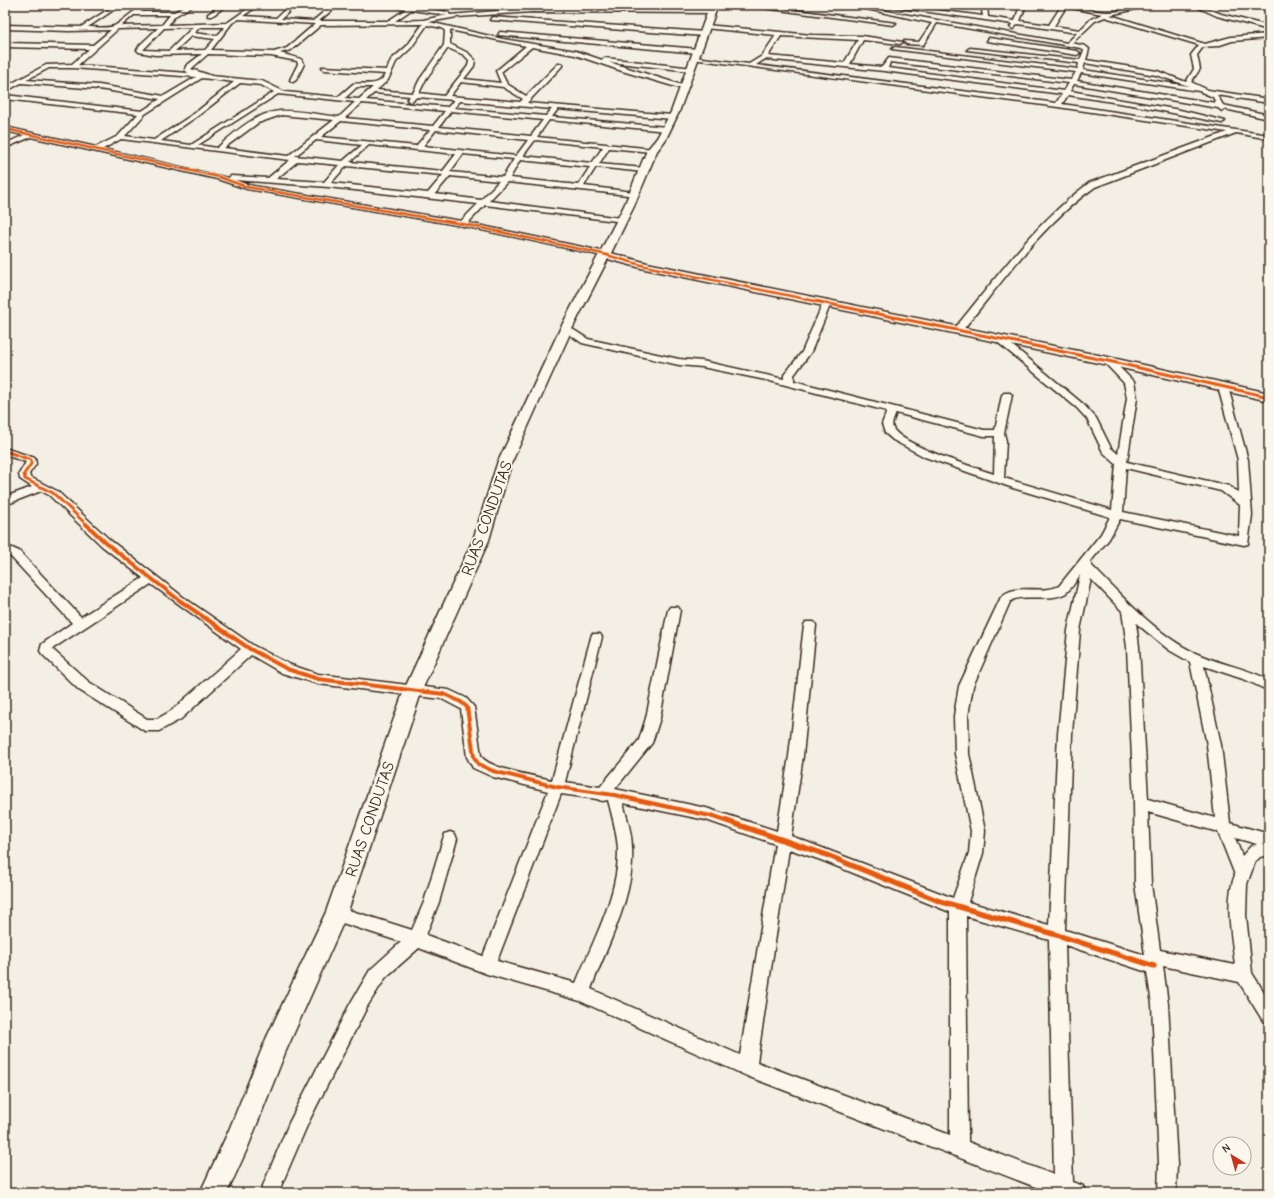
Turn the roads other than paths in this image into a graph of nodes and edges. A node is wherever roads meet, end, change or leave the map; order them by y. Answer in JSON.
{"nodes":[{"id":1,"x":118,"y":5,"type":"edge"},
{"id":2,"x":151,"y":5,"type":"edge"},
{"id":3,"x":191,"y":5,"type":"edge"},
{"id":4,"x":224,"y":5,"type":"edge"},
{"id":5,"x":256,"y":5,"type":"edge"},
{"id":6,"x":293,"y":5,"type":"edge"},
{"id":7,"x":335,"y":5,"type":"edge"},
{"id":8,"x":393,"y":5,"type":"edge"},
{"id":9,"x":743,"y":5,"type":"edge"},
{"id":10,"x":851,"y":5,"type":"edge"},
{"id":11,"x":884,"y":5,"type":"edge"},
{"id":12,"x":1023,"y":5,"type":"edge"},
{"id":13,"x":1058,"y":5,"type":"edge"},
{"id":14,"x":1065,"y":5,"type":"edge"},
{"id":15,"x":1145,"y":5,"type":"edge"},
{"id":16,"x":1195,"y":5,"type":"edge"},
{"id":17,"x":1114,"y":6,"type":"dead end"},
{"id":18,"x":407,"y":7,"type":"edge"},
{"id":19,"x":713,"y":8,"type":"edge"},
{"id":20,"x":984,"y":8,"type":"edge"},
{"id":21,"x":1128,"y":9,"type":"junction"},
{"id":22,"x":992,"y":12,"type":"dead end"},
{"id":23,"x":134,"y":13,"type":"junction"},
{"id":24,"x":174,"y":14,"type":"junction"},
{"id":25,"x":1013,"y":14,"type":"dead end"},
{"id":26,"x":1020,"y":14,"type":"junction"},
{"id":27,"x":210,"y":15,"type":"dead end"},
{"id":28,"x":897,"y":15,"type":"junction"},
{"id":29,"x":1105,"y":15,"type":"junction"},
{"id":30,"x":457,"y":16,"type":"junction"},
{"id":31,"x":237,"y":18,"type":"junction"},
{"id":32,"x":985,"y":18,"type":"junction"},
{"id":33,"x":278,"y":19,"type":"junction"},
{"id":34,"x":390,"y":22,"type":"junction"},
{"id":35,"x":425,"y":22,"type":"junction"},
{"id":36,"x":935,"y":22,"type":"junction"},
{"id":37,"x":1017,"y":22,"type":"junction"},
{"id":38,"x":318,"y":23,"type":"junction"},
{"id":39,"x":228,"y":25,"type":"junction"},
{"id":40,"x":5,"y":26,"type":"edge"},
{"id":41,"x":198,"y":26,"type":"junction"},
{"id":42,"x":443,"y":26,"type":"junction"},
{"id":43,"x":589,"y":26,"type":"junction"},
{"id":44,"x":1051,"y":26,"type":"junction"},
{"id":45,"x":163,"y":27,"type":"junction"},
{"id":46,"x":83,"y":28,"type":"junction"},
{"id":47,"x":116,"y":28,"type":"junction"},
{"id":48,"x":1269,"y":28,"type":"edge"},
{"id":49,"x":891,"y":29,"type":"junction"},
{"id":50,"x":658,"y":31,"type":"junction"},
{"id":51,"x":705,"y":31,"type":"junction"},
{"id":52,"x":995,"y":31,"type":"junction"},
{"id":53,"x":1082,"y":32,"type":"junction"},
{"id":54,"x":469,"y":33,"type":"junction"},
{"id":55,"x":780,"y":33,"type":"junction"},
{"id":56,"x":1010,"y":33,"type":"junction"},
{"id":57,"x":190,"y":34,"type":"junction"},
{"id":58,"x":654,"y":36,"type":"dead end"},
{"id":59,"x":219,"y":38,"type":"junction"},
{"id":60,"x":862,"y":38,"type":"junction"},
{"id":61,"x":1269,"y":38,"type":"edge"},
{"id":62,"x":884,"y":39,"type":"junction"},
{"id":63,"x":989,"y":40,"type":"junction"},
{"id":64,"x":591,"y":41,"type":"junction"},
{"id":65,"x":649,"y":41,"type":"dead end"},
{"id":66,"x":900,"y":42,"type":"junction"},
{"id":67,"x":1069,"y":43,"type":"junction"},
{"id":68,"x":5,"y":45,"type":"edge"},
{"id":69,"x":447,"y":45,"type":"junction"},
{"id":70,"x":1203,"y":45,"type":"junction"},
{"id":71,"x":530,"y":46,"type":"junction"},
{"id":72,"x":645,"y":46,"type":"junction"},
{"id":73,"x":95,"y":47,"type":"junction"},
{"id":74,"x":289,"y":49,"type":"junction"},
{"id":75,"x":895,"y":49,"type":"junction"},
{"id":76,"x":963,"y":49,"type":"dead end"},
{"id":77,"x":982,"y":51,"type":"junction"},
{"id":78,"x":170,"y":53,"type":"junction"},
{"id":79,"x":576,"y":53,"type":"junction"},
{"id":80,"x":205,"y":54,"type":"junction"},
{"id":81,"x":268,"y":54,"type":"junction"},
{"id":82,"x":1084,"y":54,"type":"junction"},
{"id":83,"x":287,"y":56,"type":"junction"},
{"id":84,"x":764,"y":56,"type":"junction"},
{"id":85,"x":598,"y":60,"type":"junction"},
{"id":86,"x":890,"y":60,"type":"junction"},
{"id":87,"x":694,"y":61,"type":"junction"},
{"id":88,"x":1083,"y":62,"type":"junction"},
{"id":89,"x":560,"y":65,"type":"dead end"},
{"id":90,"x":846,"y":65,"type":"junction"},
{"id":91,"x":73,"y":66,"type":"junction"},
{"id":92,"x":750,"y":66,"type":"junction"},
{"id":93,"x":324,"y":68,"type":"dead end"},
{"id":94,"x":884,"y":69,"type":"junction"},
{"id":95,"x":1080,"y":71,"type":"junction"},
{"id":96,"x":388,"y":72,"type":"junction"},
{"id":97,"x":198,"y":75,"type":"junction"},
{"id":98,"x":239,"y":80,"type":"junction"},
{"id":99,"x":292,"y":80,"type":"dead end"},
{"id":100,"x":459,"y":80,"type":"junction"},
{"id":101,"x":22,"y":81,"type":"junction"},
{"id":102,"x":1072,"y":82,"type":"junction"},
{"id":103,"x":1188,"y":84,"type":"junction"},
{"id":104,"x":380,"y":85,"type":"junction"},
{"id":105,"x":505,"y":85,"type":"junction"},
{"id":106,"x":683,"y":88,"type":"junction"},
{"id":107,"x":1200,"y":89,"type":"junction"},
{"id":108,"x":5,"y":90,"type":"edge"},
{"id":109,"x":372,"y":91,"type":"junction"},
{"id":110,"x":276,"y":92,"type":"junction"},
{"id":111,"x":1208,"y":92,"type":"junction"},
{"id":112,"x":1066,"y":93,"type":"junction"},
{"id":113,"x":415,"y":95,"type":"junction"},
{"id":114,"x":5,"y":97,"type":"edge"},
{"id":115,"x":446,"y":97,"type":"junction"},
{"id":116,"x":166,"y":98,"type":"junction"},
{"id":117,"x":340,"y":99,"type":"junction"},
{"id":118,"x":458,"y":99,"type":"junction"},
{"id":119,"x":527,"y":99,"type":"junction"},
{"id":120,"x":360,"y":100,"type":"junction"},
{"id":121,"x":1269,"y":101,"type":"edge"},
{"id":122,"x":520,"y":104,"type":"junction"},
{"id":123,"x":1058,"y":104,"type":"junction"},
{"id":124,"x":1220,"y":105,"type":"junction"},
{"id":125,"x":403,"y":106,"type":"junction"},
{"id":126,"x":556,"y":107,"type":"junction"},
{"id":127,"x":449,"y":110,"type":"junction"},
{"id":128,"x":143,"y":113,"type":"junction"},
{"id":129,"x":494,"y":114,"type":"junction"},
{"id":130,"x":672,"y":117,"type":"junction"},
{"id":131,"x":1269,"y":117,"type":"edge"},
{"id":132,"x":340,"y":119,"type":"junction"},
{"id":133,"x":546,"y":119,"type":"junction"},
{"id":134,"x":1222,"y":121,"type":"junction"},
{"id":135,"x":5,"y":129,"type":"edge"},
{"id":136,"x":433,"y":129,"type":"junction"},
{"id":137,"x":666,"y":129,"type":"junction"},
{"id":138,"x":1223,"y":130,"type":"junction"},
{"id":139,"x":1235,"y":131,"type":"junction"},
{"id":140,"x":30,"y":135,"type":"junction"},
{"id":141,"x":120,"y":137,"type":"junction"},
{"id":142,"x":1269,"y":137,"type":"edge"},
{"id":143,"x":316,"y":138,"type":"junction"},
{"id":144,"x":532,"y":138,"type":"junction"},
{"id":145,"x":155,"y":142,"type":"junction"},
{"id":146,"x":370,"y":142,"type":"junction"},
{"id":147,"x":5,"y":146,"type":"edge"},
{"id":148,"x":193,"y":146,"type":"junction"},
{"id":149,"x":607,"y":146,"type":"junction"},
{"id":150,"x":419,"y":147,"type":"junction"},
{"id":151,"x":98,"y":149,"type":"junction"},
{"id":152,"x":218,"y":150,"type":"junction"},
{"id":153,"x":652,"y":150,"type":"junction"},
{"id":154,"x":461,"y":152,"type":"junction"},
{"id":155,"x":294,"y":157,"type":"junction"},
{"id":156,"x":518,"y":158,"type":"junction"},
{"id":157,"x":344,"y":164,"type":"junction"},
{"id":158,"x":593,"y":165,"type":"junction"},
{"id":159,"x":644,"y":170,"type":"junction"},
{"id":160,"x":446,"y":174,"type":"junction"},
{"id":161,"x":219,"y":177,"type":"junction"},
{"id":162,"x":506,"y":178,"type":"junction"},
{"id":163,"x":255,"y":179,"type":"junction"},
{"id":164,"x":271,"y":179,"type":"junction"},
{"id":165,"x":325,"y":185,"type":"junction"},
{"id":166,"x":246,"y":187,"type":"junction"},
{"id":167,"x":346,"y":187,"type":"junction"},
{"id":168,"x":580,"y":187,"type":"junction"},
{"id":169,"x":634,"y":194,"type":"junction"},
{"id":170,"x":286,"y":195,"type":"junction"},
{"id":171,"x":430,"y":195,"type":"junction"},
{"id":172,"x":333,"y":202,"type":"junction"},
{"id":173,"x":484,"y":203,"type":"junction"},
{"id":174,"x":621,"y":220,"type":"junction"},
{"id":175,"x":463,"y":224,"type":"junction"},
{"id":176,"x":603,"y":254,"type":"junction"},
{"id":177,"x":827,"y":303,"type":"junction"},
{"id":178,"x":566,"y":329,"type":"junction"},
{"id":179,"x":958,"y":330,"type":"junction"},
{"id":180,"x":998,"y":338,"type":"junction"},
{"id":181,"x":1108,"y":361,"type":"junction"},
{"id":182,"x":789,"y":383,"type":"junction"},
{"id":183,"x":1224,"y":387,"type":"junction"},
{"id":184,"x":1007,"y":395,"type":"dead end"},
{"id":185,"x":1269,"y":397,"type":"edge"},
{"id":186,"x":893,"y":409,"type":"junction"},
{"id":187,"x":999,"y":433,"type":"junction"},
{"id":188,"x":5,"y":451,"type":"edge"},
{"id":189,"x":1122,"y":464,"type":"junction"},
{"id":190,"x":999,"y":480,"type":"junction"},
{"id":191,"x":41,"y":487,"type":"junction"},
{"id":192,"x":5,"y":501,"type":"edge"},
{"id":193,"x":1245,"y":503,"type":"junction"},
{"id":194,"x":1116,"y":515,"type":"junction"},
{"id":195,"x":5,"y":549,"type":"edge"},
{"id":196,"x":1085,"y":564,"type":"junction"},
{"id":197,"x":151,"y":578,"type":"junction"},
{"id":198,"x":1128,"y":609,"type":"junction"},
{"id":199,"x":674,"y":610,"type":"dead end"},
{"id":200,"x":80,"y":624,"type":"junction"},
{"id":201,"x":810,"y":625,"type":"dead end"},
{"id":202,"x":596,"y":637,"type":"dead end"},
{"id":203,"x":250,"y":648,"type":"junction"},
{"id":204,"x":1196,"y":659,"type":"junction"},
{"id":205,"x":1269,"y":686,"type":"edge"},
{"id":206,"x":413,"y":690,"type":"junction"},
{"id":207,"x":557,"y":787,"type":"junction"},
{"id":208,"x":608,"y":795,"type":"junction"},
{"id":209,"x":1141,"y":803,"type":"junction"},
{"id":210,"x":1223,"y":826,"type":"junction"},
{"id":211,"x":450,"y":839,"type":"dead end"},
{"id":212,"x":784,"y":840,"type":"junction"},
{"id":213,"x":1269,"y":841,"type":"edge"},
{"id":214,"x":1269,"y":848,"type":"edge"},
{"id":215,"x":1243,"y":876,"type":"junction"},
{"id":216,"x":958,"y":907,"type":"junction"},
{"id":217,"x":336,"y":914,"type":"junction"},
{"id":218,"x":1057,"y":935,"type":"junction"},
{"id":219,"x":416,"y":939,"type":"junction"},
{"id":220,"x":1154,"y":961,"type":"junction"},
{"id":221,"x":487,"y":966,"type":"junction"},
{"id":222,"x":1244,"y":975,"type":"junction"},
{"id":223,"x":580,"y":993,"type":"junction"},
{"id":224,"x":1269,"y":1015,"type":"edge"},
{"id":225,"x":747,"y":1067,"type":"junction"},
{"id":226,"x":959,"y":1149,"type":"junction"},
{"id":227,"x":1070,"y":1191,"type":"edge"},
{"id":228,"x":213,"y":1193,"type":"edge"},
{"id":229,"x":269,"y":1193,"type":"edge"},
{"id":230,"x":1167,"y":1193,"type":"edge"}],
"edges":[{"from":1,"to":46,"type":"street"},
{"from":2,"to":23,"type":"street"},
{"from":3,"to":24,"type":"street"},
{"from":4,"to":27,"type":"street"},
{"from":5,"to":31,"type":"street"},
{"from":6,"to":33,"type":"street"},
{"from":7,"to":38,"type":"street"},
{"from":8,"to":18,"type":"street"},
{"from":9,"to":49,"type":"street"},
{"from":10,"to":28,"type":"street"},
{"from":11,"to":32,"type":"street"},
{"from":12,"to":26,"type":"street"},
{"from":13,"to":14,"type":"street"},
{"from":14,"to":29,"type":"street"},
{"from":14,"to":44,"type":"street"},
{"from":15,"to":21,"type":"street"},
{"from":16,"to":48,"type":"street"},
{"from":17,"to":21,"type":"street"},
{"from":18,"to":30,"type":"street"},
{"from":18,"to":34,"type":"street"},
{"from":19,"to":30,"type":"street"},
{"from":19,"to":51,"type":"street","name":"RUAS CONDUTAS"},
{"from":20,"to":22,"type":"street"},
{"from":20,"to":32,"type":"street"},
{"from":21,"to":29,"type":"street"},
{"from":23,"to":24,"type":"street"},
{"from":23,"to":47,"type":"street"},
{"from":24,"to":45,"type":"street"},
{"from":25,"to":26,"type":"street"},
{"from":26,"to":37,"type":"street"},
{"from":28,"to":36,"type":"street"},
{"from":28,"to":49,"type":"street"},
{"from":29,"to":53,"type":"street"},
{"from":29,"to":70,"type":"street"},
{"from":30,"to":35,"type":"street"},
{"from":31,"to":33,"type":"street"},
{"from":31,"to":39,"type":"street"},
{"from":32,"to":37,"type":"street"},
{"from":33,"to":38,"type":"street"},
{"from":34,"to":35,"type":"street"},
{"from":34,"to":38,"type":"street"},
{"from":35,"to":42,"type":"street"},
{"from":35,"to":43,"type":"street"},
{"from":35,"to":96,"type":"street"},
{"from":36,"to":52,"type":"street"},
{"from":36,"to":66,"type":"street"},
{"from":37,"to":44,"type":"street"},
{"from":37,"to":56,"type":"street"},
{"from":38,"to":74,"type":"street"},
{"from":39,"to":41,"type":"street"},
{"from":39,"to":59,"type":"street"},
{"from":40,"to":46,"type":"street"},
{"from":41,"to":45,"type":"street"},
{"from":41,"to":57,"type":"street"},
{"from":42,"to":54,"type":"street"},
{"from":42,"to":69,"type":"street"},
{"from":43,"to":50,"type":"street"},
{"from":43,"to":64,"type":"street"},
{"from":44,"to":53,"type":"street"},
{"from":45,"to":47,"type":"street"},
{"from":45,"to":78,"type":"street"},
{"from":46,"to":47,"type":"street"},
{"from":47,"to":73,"type":"street"},
{"from":49,"to":62,"type":"street"},
{"from":50,"to":51,"type":"street"},
{"from":50,"to":58,"type":"street"},
{"from":51,"to":55,"type":"street"},
{"from":51,"to":87,"type":"street","name":"RUAS CONDUTAS"},
{"from":52,"to":56,"type":"street"},
{"from":52,"to":63,"type":"street"},
{"from":53,"to":67,"type":"street"},
{"from":54,"to":64,"type":"street"},
{"from":54,"to":71,"type":"street"},
{"from":55,"to":60,"type":"street"},
{"from":55,"to":84,"type":"street"},
{"from":56,"to":67,"type":"street"},
{"from":57,"to":59,"type":"street"},
{"from":57,"to":78,"type":"street"},
{"from":59,"to":80,"type":"street"},
{"from":60,"to":62,"type":"street"},
{"from":60,"to":90,"type":"street"},
{"from":61,"to":70,"type":"street"},
{"from":62,"to":66,"type":"street"},
{"from":63,"to":77,"type":"street"},
{"from":63,"to":82,"type":"street"},
{"from":64,"to":72,"type":"street"},
{"from":64,"to":79,"type":"street"},
{"from":65,"to":72,"type":"street"},
{"from":66,"to":75,"type":"street"},
{"from":67,"to":82,"type":"street"},
{"from":68,"to":73,"type":"street"},
{"from":69,"to":100,"type":"street"},
{"from":69,"to":113,"type":"street"},
{"from":70,"to":103,"type":"street"},
{"from":71,"to":79,"type":"street"},
{"from":71,"to":105,"type":"street"},
{"from":72,"to":87,"type":"street"},
{"from":73,"to":91,"type":"street"},
{"from":74,"to":81,"type":"street"},
{"from":74,"to":83,"type":"street"},
{"from":75,"to":86,"type":"street"},
{"from":75,"to":95,"type":"street"},
{"from":76,"to":77,"type":"street"},
{"from":77,"to":88,"type":"street"},
{"from":78,"to":80,"type":"street"},
{"from":79,"to":85,"type":"street"},
{"from":80,"to":81,"type":"street"},
{"from":80,"to":97,"type":"street"},
{"from":81,"to":83,"type":"street"},
{"from":82,"to":88,"type":"street"},
{"from":83,"to":99,"type":"street"},
{"from":84,"to":90,"type":"street"},
{"from":84,"to":92,"type":"street"},
{"from":85,"to":87,"type":"street"},
{"from":85,"to":106,"type":"street"},
{"from":86,"to":94,"type":"street"},
{"from":86,"to":102,"type":"street"},
{"from":87,"to":92,"type":"street"},
{"from":87,"to":106,"type":"street","name":"RUAS CONDUTAS"},
{"from":88,"to":95,"type":"street"},
{"from":88,"to":103,"type":"street"},
{"from":89,"to":119,"type":"street"},
{"from":90,"to":94,"type":"street"},
{"from":91,"to":97,"type":"street"},
{"from":91,"to":101,"type":"street"},
{"from":92,"to":123,"type":"street"},
{"from":93,"to":96,"type":"street"},
{"from":94,"to":112,"type":"street"},
{"from":95,"to":102,"type":"street"},
{"from":95,"to":107,"type":"street"},
{"from":96,"to":104,"type":"street"},
{"from":97,"to":98,"type":"street"},
{"from":97,"to":116,"type":"street"},
{"from":98,"to":110,"type":"street"},
{"from":98,"to":145,"type":"street"},
{"from":100,"to":105,"type":"street"},
{"from":100,"to":115,"type":"street"},
{"from":101,"to":108,"type":"street"},
{"from":101,"to":116,"type":"street"},
{"from":102,"to":112,"type":"street"},
{"from":102,"to":124,"type":"street"},
{"from":103,"to":107,"type":"street"},
{"from":104,"to":109,"type":"street"},
{"from":104,"to":117,"type":"street"},
{"from":105,"to":119,"type":"street"},
{"from":106,"to":130,"type":"street","name":"RUAS CONDUTAS"},
{"from":107,"to":111,"type":"street"},
{"from":109,"to":113,"type":"street"},
{"from":109,"to":120,"type":"street"},
{"from":110,"to":117,"type":"street"},
{"from":110,"to":148,"type":"street"},
{"from":111,"to":121,"type":"street"},
{"from":111,"to":124,"type":"street"},
{"from":112,"to":123,"type":"street"},
{"from":112,"to":134,"type":"street"},
{"from":113,"to":115,"type":"street"},
{"from":113,"to":125,"type":"street"},
{"from":114,"to":128,"type":"street"},
{"from":115,"to":118,"type":"street"},
{"from":116,"to":128,"type":"street"},
{"from":117,"to":120,"type":"street"},
{"from":118,"to":122,"type":"street"},
{"from":118,"to":127,"type":"street"},
{"from":119,"to":122,"type":"street"},
{"from":120,"to":125,"type":"street"},
{"from":120,"to":132,"type":"street"},
{"from":122,"to":126,"type":"street"},
{"from":122,"to":129,"type":"street"},
{"from":123,"to":138,"type":"street"},
{"from":124,"to":131,"type":"street"},
{"from":124,"to":134,"type":"street"},
{"from":125,"to":127,"type":"street"},
{"from":126,"to":130,"type":"street"},
{"from":126,"to":133,"type":"street"},
{"from":127,"to":129,"type":"street"},
{"from":127,"to":136,"type":"street"},
{"from":128,"to":141,"type":"street"},
{"from":129,"to":133,"type":"street"},
{"from":130,"to":137,"type":"street","name":"RUAS CONDUTAS"},
{"from":132,"to":136,"type":"street"},
{"from":132,"to":143,"type":"street"},
{"from":132,"to":152,"type":"street"},
{"from":133,"to":137,"type":"street"},
{"from":133,"to":144,"type":"street"},
{"from":134,"to":138,"type":"street"},
{"from":135,"to":140,"type":"street"},
{"from":136,"to":144,"type":"street"},
{"from":136,"to":150,"type":"street"},
{"from":137,"to":153,"type":"street","name":"RUAS CONDUTAS"},
{"from":138,"to":139,"type":"street"},
{"from":139,"to":142,"type":"street"},
{"from":139,"to":179,"type":"street"},
{"from":140,"to":147,"type":"street"},
{"from":140,"to":151,"type":"street"},
{"from":141,"to":145,"type":"street"},
{"from":141,"to":151,"type":"street"},
{"from":143,"to":146,"type":"street"},
{"from":143,"to":155,"type":"street"},
{"from":144,"to":149,"type":"street"},
{"from":144,"to":156,"type":"street"},
{"from":145,"to":148,"type":"street"},
{"from":146,"to":150,"type":"street"},
{"from":146,"to":157,"type":"street"},
{"from":148,"to":152,"type":"street"},
{"from":149,"to":153,"type":"street"},
{"from":149,"to":158,"type":"street"},
{"from":150,"to":154,"type":"street"},
{"from":151,"to":161,"type":"street"},
{"from":152,"to":155,"type":"street"},
{"from":153,"to":159,"type":"street","name":"RUAS CONDUTAS"},
{"from":154,"to":156,"type":"street"},
{"from":154,"to":160,"type":"street"},
{"from":155,"to":157,"type":"street"},
{"from":155,"to":164,"type":"street"},
{"from":156,"to":158,"type":"street"},
{"from":156,"to":162,"type":"street"},
{"from":157,"to":160,"type":"street"},
{"from":157,"to":165,"type":"street"},
{"from":158,"to":159,"type":"street"},
{"from":158,"to":168,"type":"street"},
{"from":159,"to":169,"type":"street","name":"RUAS CONDUTAS"},
{"from":160,"to":162,"type":"street"},
{"from":160,"to":171,"type":"street"},
{"from":161,"to":163,"type":"street"},
{"from":161,"to":166,"type":"street"},
{"from":162,"to":168,"type":"street"},
{"from":162,"to":173,"type":"street"},
{"from":163,"to":164,"type":"street"},
{"from":163,"to":166,"type":"street"},
{"from":164,"to":165,"type":"street"},
{"from":164,"to":170,"type":"street"},
{"from":165,"to":167,"type":"street"},
{"from":166,"to":170,"type":"street"},
{"from":167,"to":171,"type":"street"},
{"from":167,"to":172,"type":"street"},
{"from":168,"to":169,"type":"street"},
{"from":169,"to":174,"type":"street","name":"RUAS CONDUTAS"},
{"from":170,"to":172,"type":"street"},
{"from":171,"to":173,"type":"street"},
{"from":172,"to":175,"type":"street"},
{"from":173,"to":174,"type":"street"},
{"from":173,"to":175,"type":"street"},
{"from":174,"to":176,"type":"street","name":"RUAS CONDUTAS"},
{"from":175,"to":176,"type":"street"},
{"from":176,"to":177,"type":"street"},
{"from":176,"to":178,"type":"street","name":"RUAS CONDUTAS"},
{"from":177,"to":179,"type":"street"},
{"from":177,"to":182,"type":"street"},
{"from":178,"to":182,"type":"street"},
{"from":178,"to":206,"type":"street","name":"RUAS CONDUTAS"},
{"from":179,"to":180,"type":"street"},
{"from":180,"to":181,"type":"street"},
{"from":180,"to":189,"type":"street"},
{"from":181,"to":183,"type":"street"},
{"from":181,"to":189,"type":"street"},
{"from":182,"to":186,"type":"street"},
{"from":183,"to":185,"type":"street"},
{"from":183,"to":193,"type":"street"},
{"from":184,"to":187,"type":"street"},
{"from":186,"to":187,"type":"street"},
{"from":186,"to":190,"type":"street"},
{"from":187,"to":190,"type":"street"},
{"from":188,"to":191,"type":"street"},
{"from":189,"to":193,"type":"street"},
{"from":189,"to":194,"type":"street"},
{"from":190,"to":194,"type":"street"},
{"from":191,"to":192,"type":"street"},
{"from":191,"to":197,"type":"street"},
{"from":193,"to":194,"type":"street"},
{"from":194,"to":196,"type":"street"},
{"from":195,"to":200,"type":"street"},
{"from":196,"to":198,"type":"street"},
{"from":196,"to":216,"type":"street"},
{"from":196,"to":218,"type":"street"},
{"from":197,"to":200,"type":"street"},
{"from":197,"to":203,"type":"street"},
{"from":198,"to":204,"type":"street"},
{"from":198,"to":209,"type":"street"},
{"from":199,"to":208,"type":"street"},
{"from":200,"to":203,"type":"street"},
{"from":201,"to":212,"type":"street"},
{"from":202,"to":207,"type":"street"},
{"from":203,"to":206,"type":"street"},
{"from":204,"to":205,"type":"street"},
{"from":204,"to":210,"type":"street"},
{"from":206,"to":207,"type":"street"},
{"from":206,"to":217,"type":"street","name":"RUAS CONDUTAS"},
{"from":207,"to":208,"type":"street"},
{"from":207,"to":221,"type":"street"},
{"from":208,"to":212,"type":"street"},
{"from":208,"to":223,"type":"street"},
{"from":209,"to":210,"type":"street"},
{"from":209,"to":220,"type":"street"},
{"from":210,"to":213,"type":"street"},
{"from":210,"to":215,"type":"street"},
{"from":211,"to":219,"type":"street"},
{"from":212,"to":216,"type":"street"},
{"from":212,"to":225,"type":"street"},
{"from":214,"to":215,"type":"street"},
{"from":215,"to":222,"type":"street"},
{"from":216,"to":218,"type":"street"},
{"from":216,"to":226,"type":"street"},
{"from":217,"to":219,"type":"street"},
{"from":217,"to":228,"type":"street","name":"RUAS CONDUTAS"},
{"from":218,"to":220,"type":"street"},
{"from":218,"to":227,"type":"street"},
{"from":219,"to":221,"type":"street"},
{"from":219,"to":229,"type":"street"},
{"from":220,"to":222,"type":"street"},
{"from":220,"to":230,"type":"street"},
{"from":221,"to":223,"type":"street"},
{"from":222,"to":224,"type":"street"},
{"from":223,"to":225,"type":"street"},
{"from":225,"to":226,"type":"street"},
{"from":226,"to":227,"type":"street"}]}
